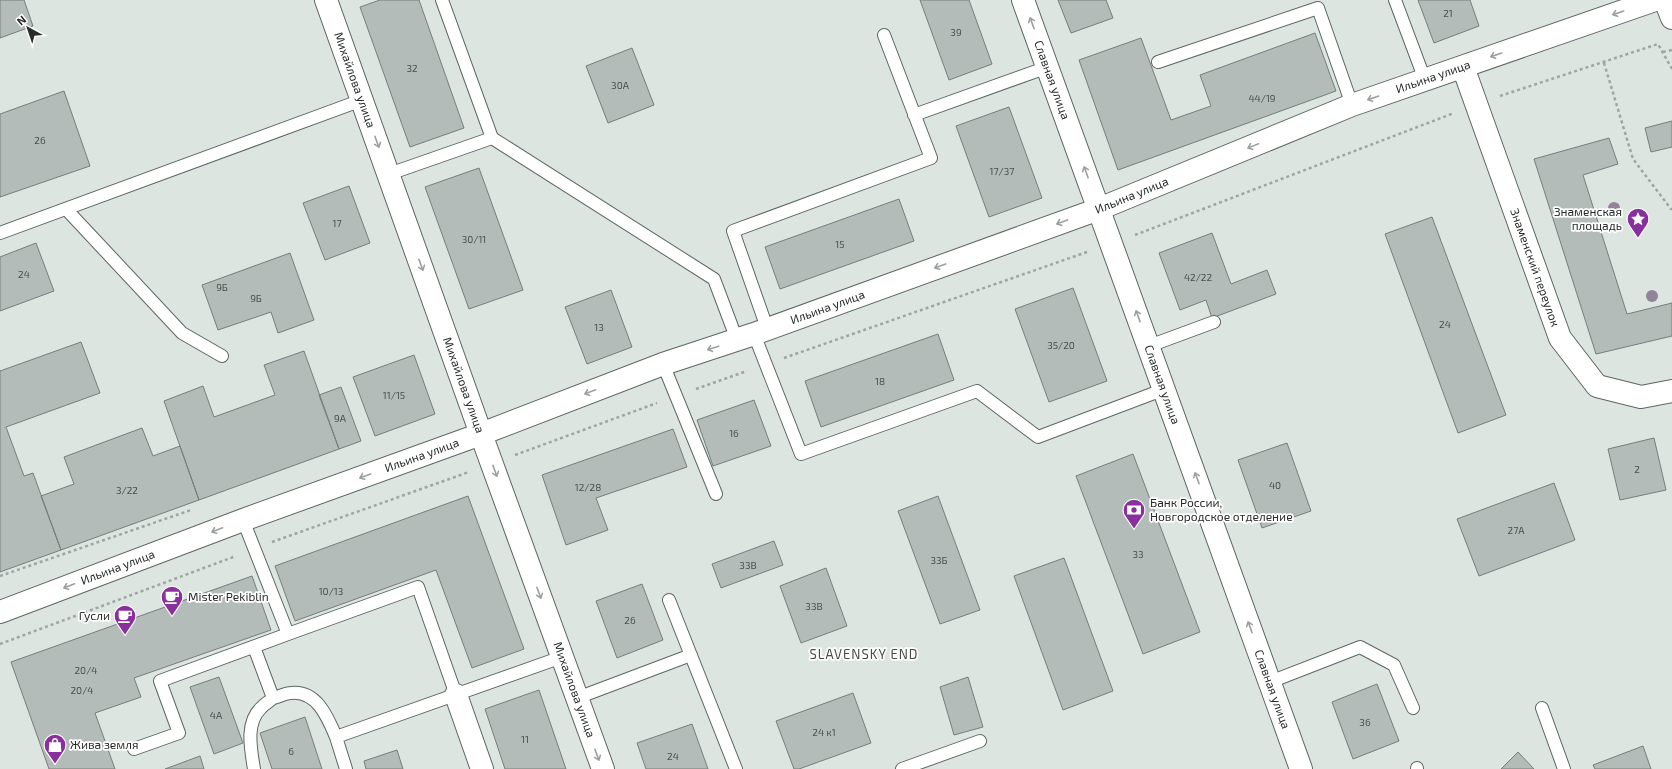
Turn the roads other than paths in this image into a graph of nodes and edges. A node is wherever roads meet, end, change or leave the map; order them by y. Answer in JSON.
{"nodes":[{"id":1,"x":442,"y":0,"type":"edge"},
{"id":2,"x":1023,"y":0,"type":"edge"},
{"id":3,"x":1395,"y":0,"type":"edge"},
{"id":4,"x":1655,"y":0,"type":"edge"},
{"id":5,"x":1665,"y":0,"type":"edge"},
{"id":6,"x":330,"y":1,"type":"edge"},
{"id":7,"x":1672,"y":18,"type":"edge"},
{"id":8,"x":884,"y":35,"type":"dead end"},
{"id":9,"x":1158,"y":62,"type":"dead end"},
{"id":10,"x":1048,"y":67,"type":"junction"},
{"id":11,"x":1463,"y":67,"type":"junction"},
{"id":12,"x":1424,"y":80,"type":"junction"},
{"id":13,"x":362,"y":100,"type":"junction"},
{"id":14,"x":1352,"y":105,"type":"junction"},
{"id":15,"x":914,"y":115,"type":"junction"},
{"id":16,"x":492,"y":138,"type":"junction"},
{"id":17,"x":388,"y":174,"type":"junction"},
{"id":18,"x":66,"y":209,"type":"junction"},
{"id":19,"x":1099,"y":209,"type":"junction"},
{"id":20,"x":0,"y":233,"type":"edge"},
{"id":21,"x":1214,"y":322,"type":"dead end"},
{"id":22,"x":752,"y":334,"type":"junction"},
{"id":23,"x":1149,"y":346,"type":"junction"},
{"id":24,"x":222,"y":356,"type":"dead end"},
{"id":25,"x":663,"y":364,"type":"junction"},
{"id":26,"x":1165,"y":389,"type":"junction"},
{"id":27,"x":1672,"y":391,"type":"edge"},
{"id":28,"x":481,"y":434,"type":"junction"},
{"id":29,"x":716,"y":494,"type":"dead end"},
{"id":30,"x":243,"y":520,"type":"junction"},
{"id":31,"x":669,"y":600,"type":"dead end"},
{"id":32,"x":0,"y":612,"type":"edge"},
{"id":33,"x":288,"y":634,"type":"junction"},
{"id":34,"x":254,"y":646,"type":"junction"},
{"id":35,"x":691,"y":655,"type":"junction"},
{"id":36,"x":562,"y":657,"type":"junction"},
{"id":37,"x":1270,"y":682,"type":"junction"},
{"id":38,"x":456,"y":695,"type":"junction"},
{"id":39,"x":273,"y":698,"type":"junction"},
{"id":40,"x":577,"y":698,"type":"junction"},
{"id":41,"x":1413,"y":708,"type":"dead end"},
{"id":42,"x":1542,"y":708,"type":"dead end"},
{"id":43,"x":336,"y":738,"type":"junction"},
{"id":44,"x":980,"y":741,"type":"dead end"},
{"id":45,"x":134,"y":749,"type":"dead end"},
{"id":46,"x":254,"y":769,"type":"edge"},
{"id":47,"x":346,"y":769,"type":"edge"},
{"id":48,"x":482,"y":769,"type":"edge"},
{"id":49,"x":603,"y":769,"type":"edge"},
{"id":50,"x":736,"y":769,"type":"edge"},
{"id":51,"x":902,"y":769,"type":"edge"},
{"id":52,"x":1301,"y":769,"type":"edge"},
{"id":53,"x":1564,"y":769,"type":"edge"}],
"edges":[{"from":1,"to":16,"type":"lane"},
{"from":10,"to":2,"type":"street","name":"Славная улица","one_way":true},
{"from":3,"to":12,"type":"lane"},
{"from":4,"to":11,"type":"street","name":"Ильина улица","one_way":true},
{"from":5,"to":7,"type":"street"},
{"from":6,"to":13,"type":"street","name":"Михайлова улица"},
{"from":8,"to":15,"type":"lane"},
{"from":9,"to":14,"type":"lane"},
{"from":10,"to":15,"type":"lane"},
{"from":19,"to":10,"type":"street","name":"Славная улица","one_way":true},
{"from":11,"to":12,"type":"street","name":"Ильина улица"},
{"from":11,"to":27,"type":"street","name":"Знаменский переулок"},
{"from":12,"to":14,"type":"street","name":"Ильина улица","one_way":true},
{"from":13,"to":17,"type":"street","name":"Михайлова улица","one_way":true},
{"from":13,"to":18,"type":"lane"},
{"from":14,"to":19,"type":"street","name":"Ильина улица","one_way":true},
{"from":15,"to":22,"type":"lane"},
{"from":16,"to":17,"type":"lane"},
{"from":16,"to":22,"type":"lane"},
{"from":17,"to":28,"type":"street","name":"Михайлова улица","one_way":true},
{"from":18,"to":20,"type":"lane"},
{"from":18,"to":24,"type":"lane"},
{"from":19,"to":22,"type":"street","name":"Ильина улица","one_way":true},
{"from":23,"to":19,"type":"street","name":"Славная улица","one_way":true},
{"from":21,"to":23,"type":"lane"},
{"from":22,"to":25,"type":"street","name":"Ильина улица","one_way":true},
{"from":22,"to":26,"type":"lane"},
{"from":23,"to":26,"type":"street","name":"Славная улица"},
{"from":25,"to":28,"type":"street","name":"Ильина улица","one_way":true},
{"from":25,"to":29,"type":"lane"},
{"from":37,"to":26,"type":"street","name":"Славная улица","one_way":true},
{"from":28,"to":30,"type":"street","name":"Ильина улица","one_way":true},
{"from":28,"to":36,"type":"street","name":"Михайлова улица","one_way":true},
{"from":30,"to":32,"type":"street","name":"Ильина улица","one_way":true},
{"from":30,"to":33,"type":"lane"},
{"from":31,"to":35,"type":"lane"},
{"from":33,"to":34,"type":"lane"},
{"from":33,"to":38,"type":"lane"},
{"from":34,"to":39,"type":"lane"},
{"from":34,"to":45,"type":"lane"},
{"from":35,"to":40,"type":"lane"},
{"from":35,"to":50,"type":"lane"},
{"from":36,"to":38,"type":"lane"},
{"from":36,"to":40,"type":"street","name":"Михайлова улица"},
{"from":37,"to":41,"type":"lane"},
{"from":37,"to":52,"type":"street","name":"Славная улица"},
{"from":38,"to":43,"type":"lane"},
{"from":38,"to":48,"type":"street"},
{"from":39,"to":43,"type":"lane"},
{"from":39,"to":46,"type":"lane"},
{"from":40,"to":49,"type":"street","name":"Михайлова улица","one_way":true},
{"from":42,"to":53,"type":"lane"},
{"from":43,"to":47,"type":"lane"},
{"from":44,"to":51,"type":"lane"}]}
